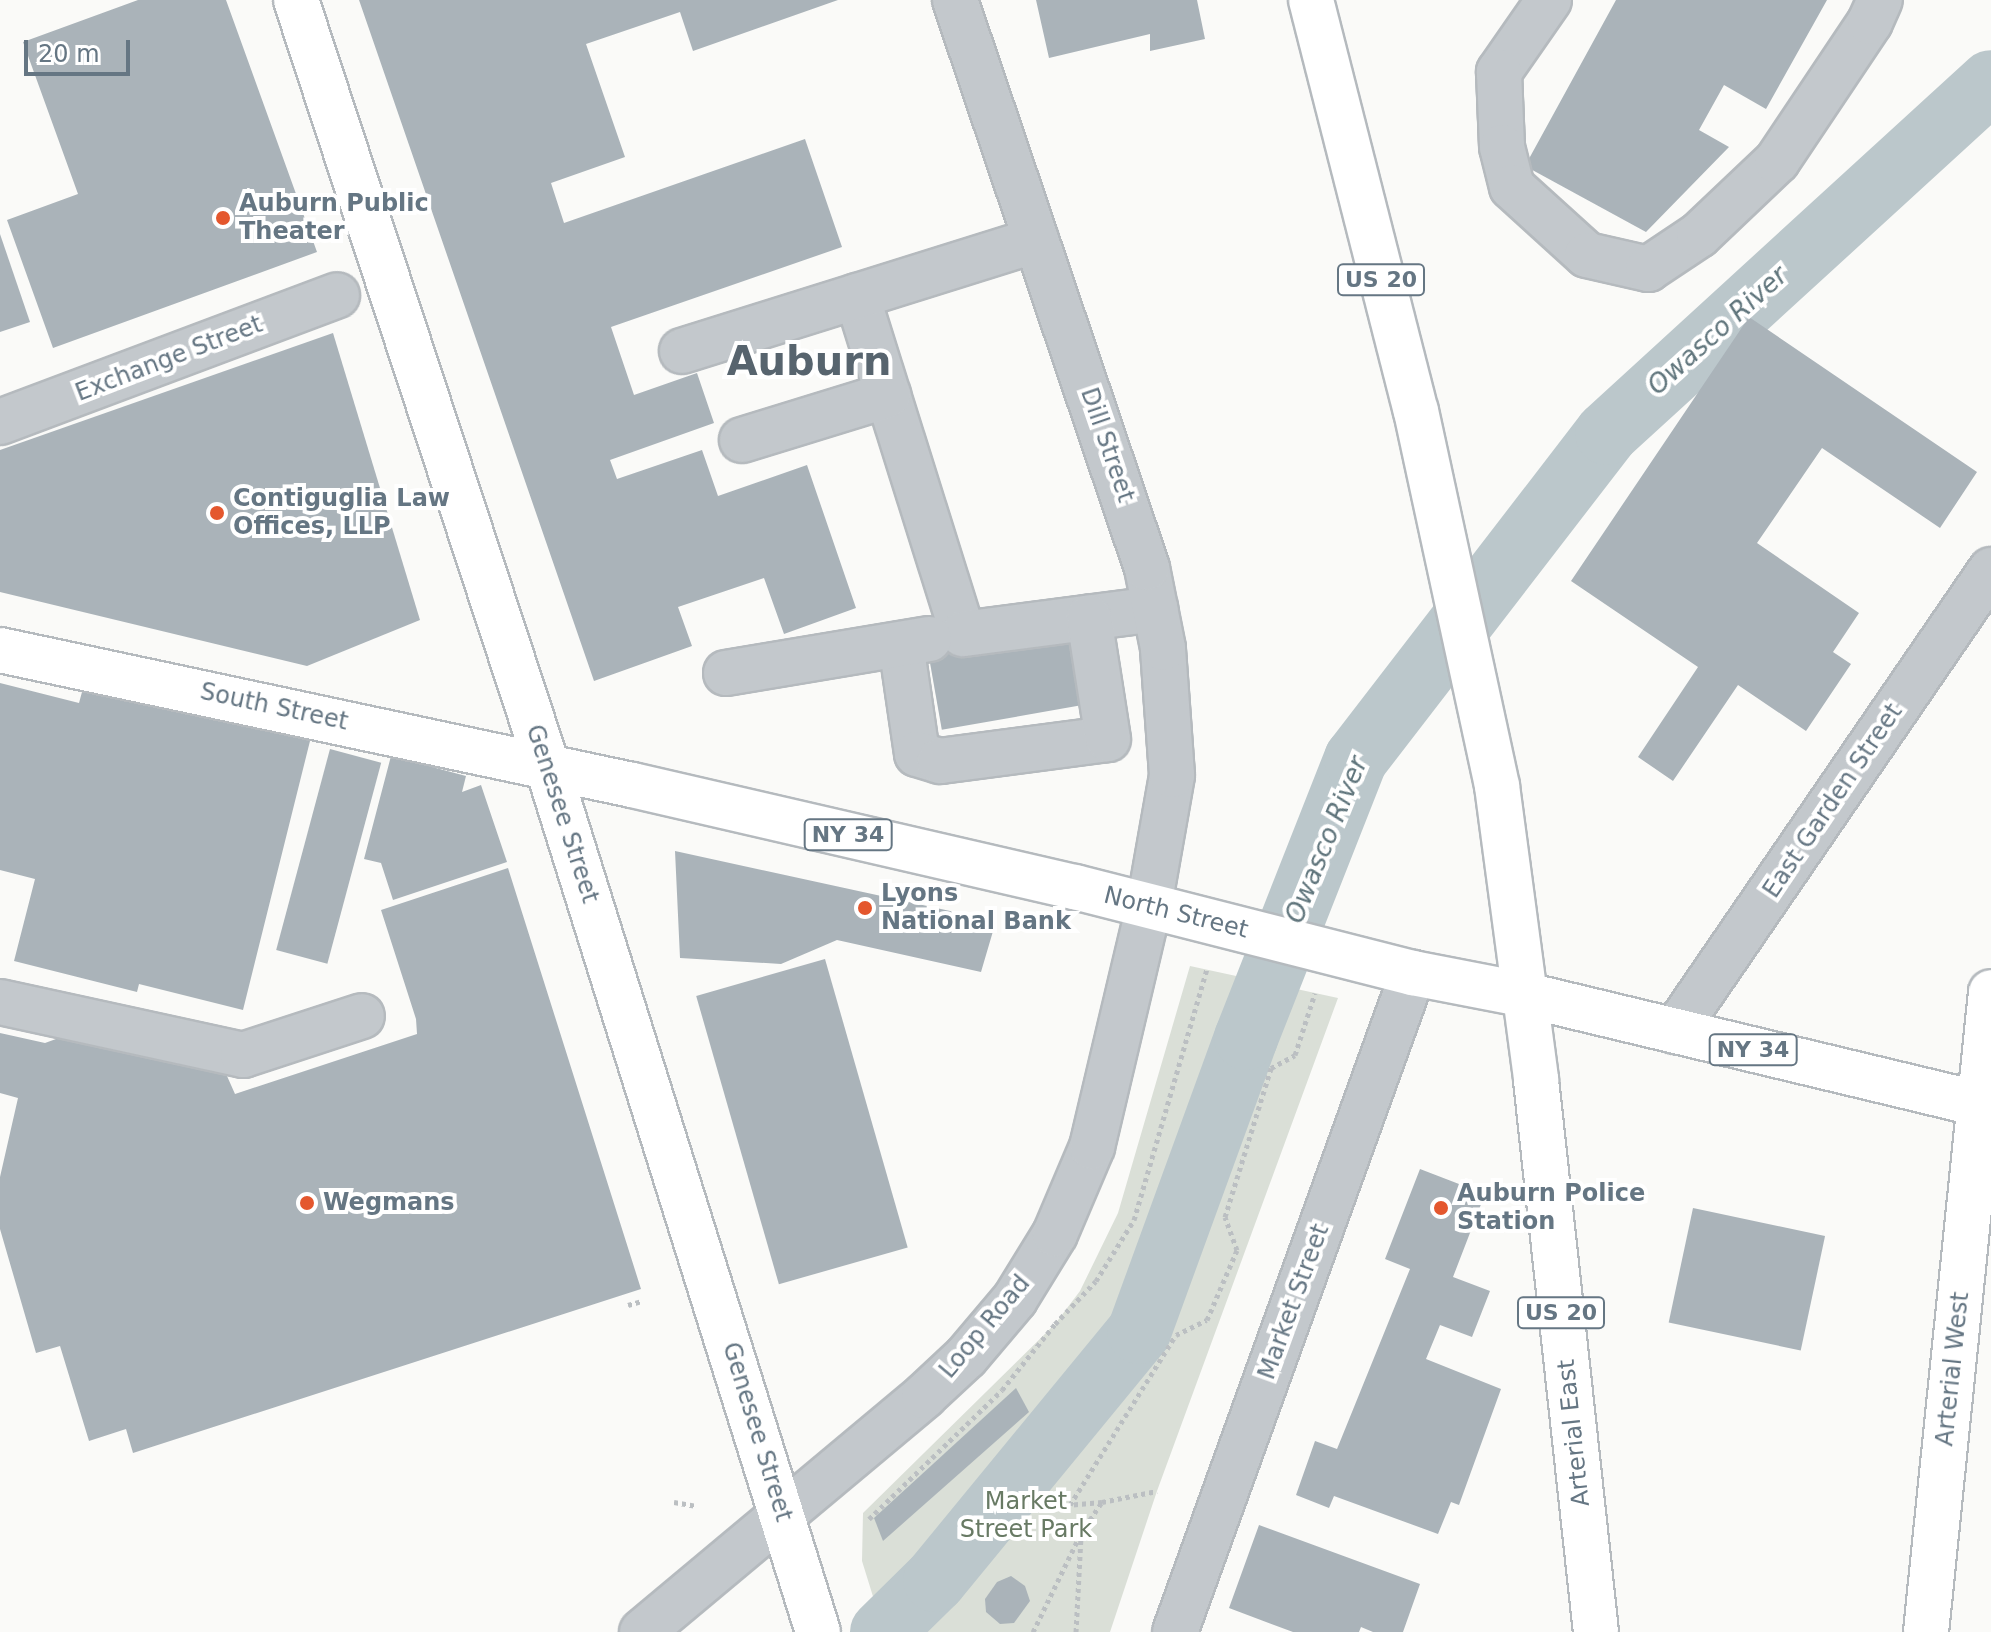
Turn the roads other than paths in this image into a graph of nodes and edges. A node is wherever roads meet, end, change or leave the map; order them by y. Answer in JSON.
{"nodes":[{"id":1,"x":296,"y":0,"type":"edge"},
{"id":2,"x":955,"y":0,"type":"edge"},
{"id":3,"x":1311,"y":0,"type":"edge"},
{"id":4,"x":1549,"y":0,"type":"edge"},
{"id":5,"x":1880,"y":0,"type":"edge"},
{"id":6,"x":1036,"y":240,"type":"junction"},
{"id":7,"x":337,"y":295,"type":"dead end"},
{"id":8,"x":857,"y":296,"type":"junction"},
{"id":9,"x":682,"y":351,"type":"dead end"},
{"id":10,"x":888,"y":395,"type":"junction"},
{"id":11,"x":0,"y":422,"type":"edge"},
{"id":12,"x":742,"y":440,"type":"dead end"},
{"id":13,"x":1991,"y":570,"type":"edge"},
{"id":14,"x":1155,"y":609,"type":"junction"},
{"id":15,"x":1089,"y":617,"type":"junction"},
{"id":16,"x":963,"y":634,"type":"junction"},
{"id":17,"x":901,"y":644,"type":"junction"},
{"id":18,"x":0,"y":650,"type":"edge"},
{"id":19,"x":726,"y":673,"type":"dead end"},
{"id":20,"x":1169,"y":738,"type":"junction"},
{"id":21,"x":1108,"y":739,"type":"junction"},
{"id":22,"x":547,"y":765,"type":"junction"},
{"id":23,"x":1149,"y":906,"type":"junction"},
{"id":24,"x":1413,"y":973,"type":"junction"},
{"id":25,"x":1991,"y":992,"type":"edge"},
{"id":26,"x":1526,"y":995,"type":"junction"},
{"id":27,"x":0,"y":1002,"type":"edge"},
{"id":28,"x":362,"y":1016,"type":"dead end"},
{"id":29,"x":1675,"y":1031,"type":"junction"},
{"id":30,"x":1986,"y":1106,"type":"edge"},
{"id":31,"x":783,"y":1515,"type":"junction"},
{"id":32,"x":813,"y":1614,"type":"edge"},
{"id":33,"x":642,"y":1632,"type":"edge"},
{"id":34,"x":1175,"y":1632,"type":"edge"},
{"id":35,"x":1596,"y":1632,"type":"edge"},
{"id":36,"x":1926,"y":1632,"type":"edge"}],
"edges":[{"from":1,"to":22,"type":"main road","name":"Genesee Street"},
{"from":2,"to":6,"type":"street","name":"Dill Street"},
{"from":3,"to":26,"type":"main road","number":"US 20"},
{"from":4,"to":5,"type":"street"},
{"from":6,"to":8,"type":"street"},
{"from":6,"to":14,"type":"street","name":"Dill Street"},
{"from":7,"to":11,"type":"street","name":"Exchange Street"},
{"from":8,"to":9,"type":"street"},
{"from":8,"to":10,"type":"street"},
{"from":10,"to":12,"type":"street"},
{"from":10,"to":16,"type":"street"},
{"from":13,"to":29,"type":"street","name":"East Garden Street"},
{"from":14,"to":15,"type":"street"},
{"from":14,"to":20,"type":"street","name":"Dill Street"},
{"from":15,"to":16,"type":"street"},
{"from":15,"to":21,"type":"street"},
{"from":16,"to":17,"type":"street"},
{"from":17,"to":19,"type":"street"},
{"from":17,"to":21,"type":"street"},
{"from":18,"to":22,"type":"main road","name":"South Street","number":"NY 34"},
{"from":20,"to":21,"type":"street"},
{"from":20,"to":23,"type":"street","name":"Dill Street"},
{"from":22,"to":23,"type":"main road","name":"North Street","number":"NY 34"},
{"from":22,"to":31,"type":"main road","name":"Genesee Street"},
{"from":23,"to":24,"type":"main road","name":"North Street","number":"NY 34"},
{"from":23,"to":31,"type":"street","name":"Loop Road"},
{"from":24,"to":26,"type":"main road","name":"North Street","number":"NY 34"},
{"from":24,"to":34,"type":"street","name":"Market Street"},
{"from":25,"to":30,"type":"main road","name":"Arterial West"},
{"from":26,"to":29,"type":"main road","name":"North Street","number":"NY 34"},
{"from":26,"to":35,"type":"main road","name":"Arterial East","number":"US 20"},
{"from":27,"to":28,"type":"street"},
{"from":29,"to":30,"type":"main road","name":"North Street","number":"NY 34"},
{"from":30,"to":36,"type":"main road","name":"Arterial West"},
{"from":31,"to":32,"type":"main road","name":"Genesee Street"},
{"from":31,"to":33,"type":"street","name":"Loop Road"}]}
